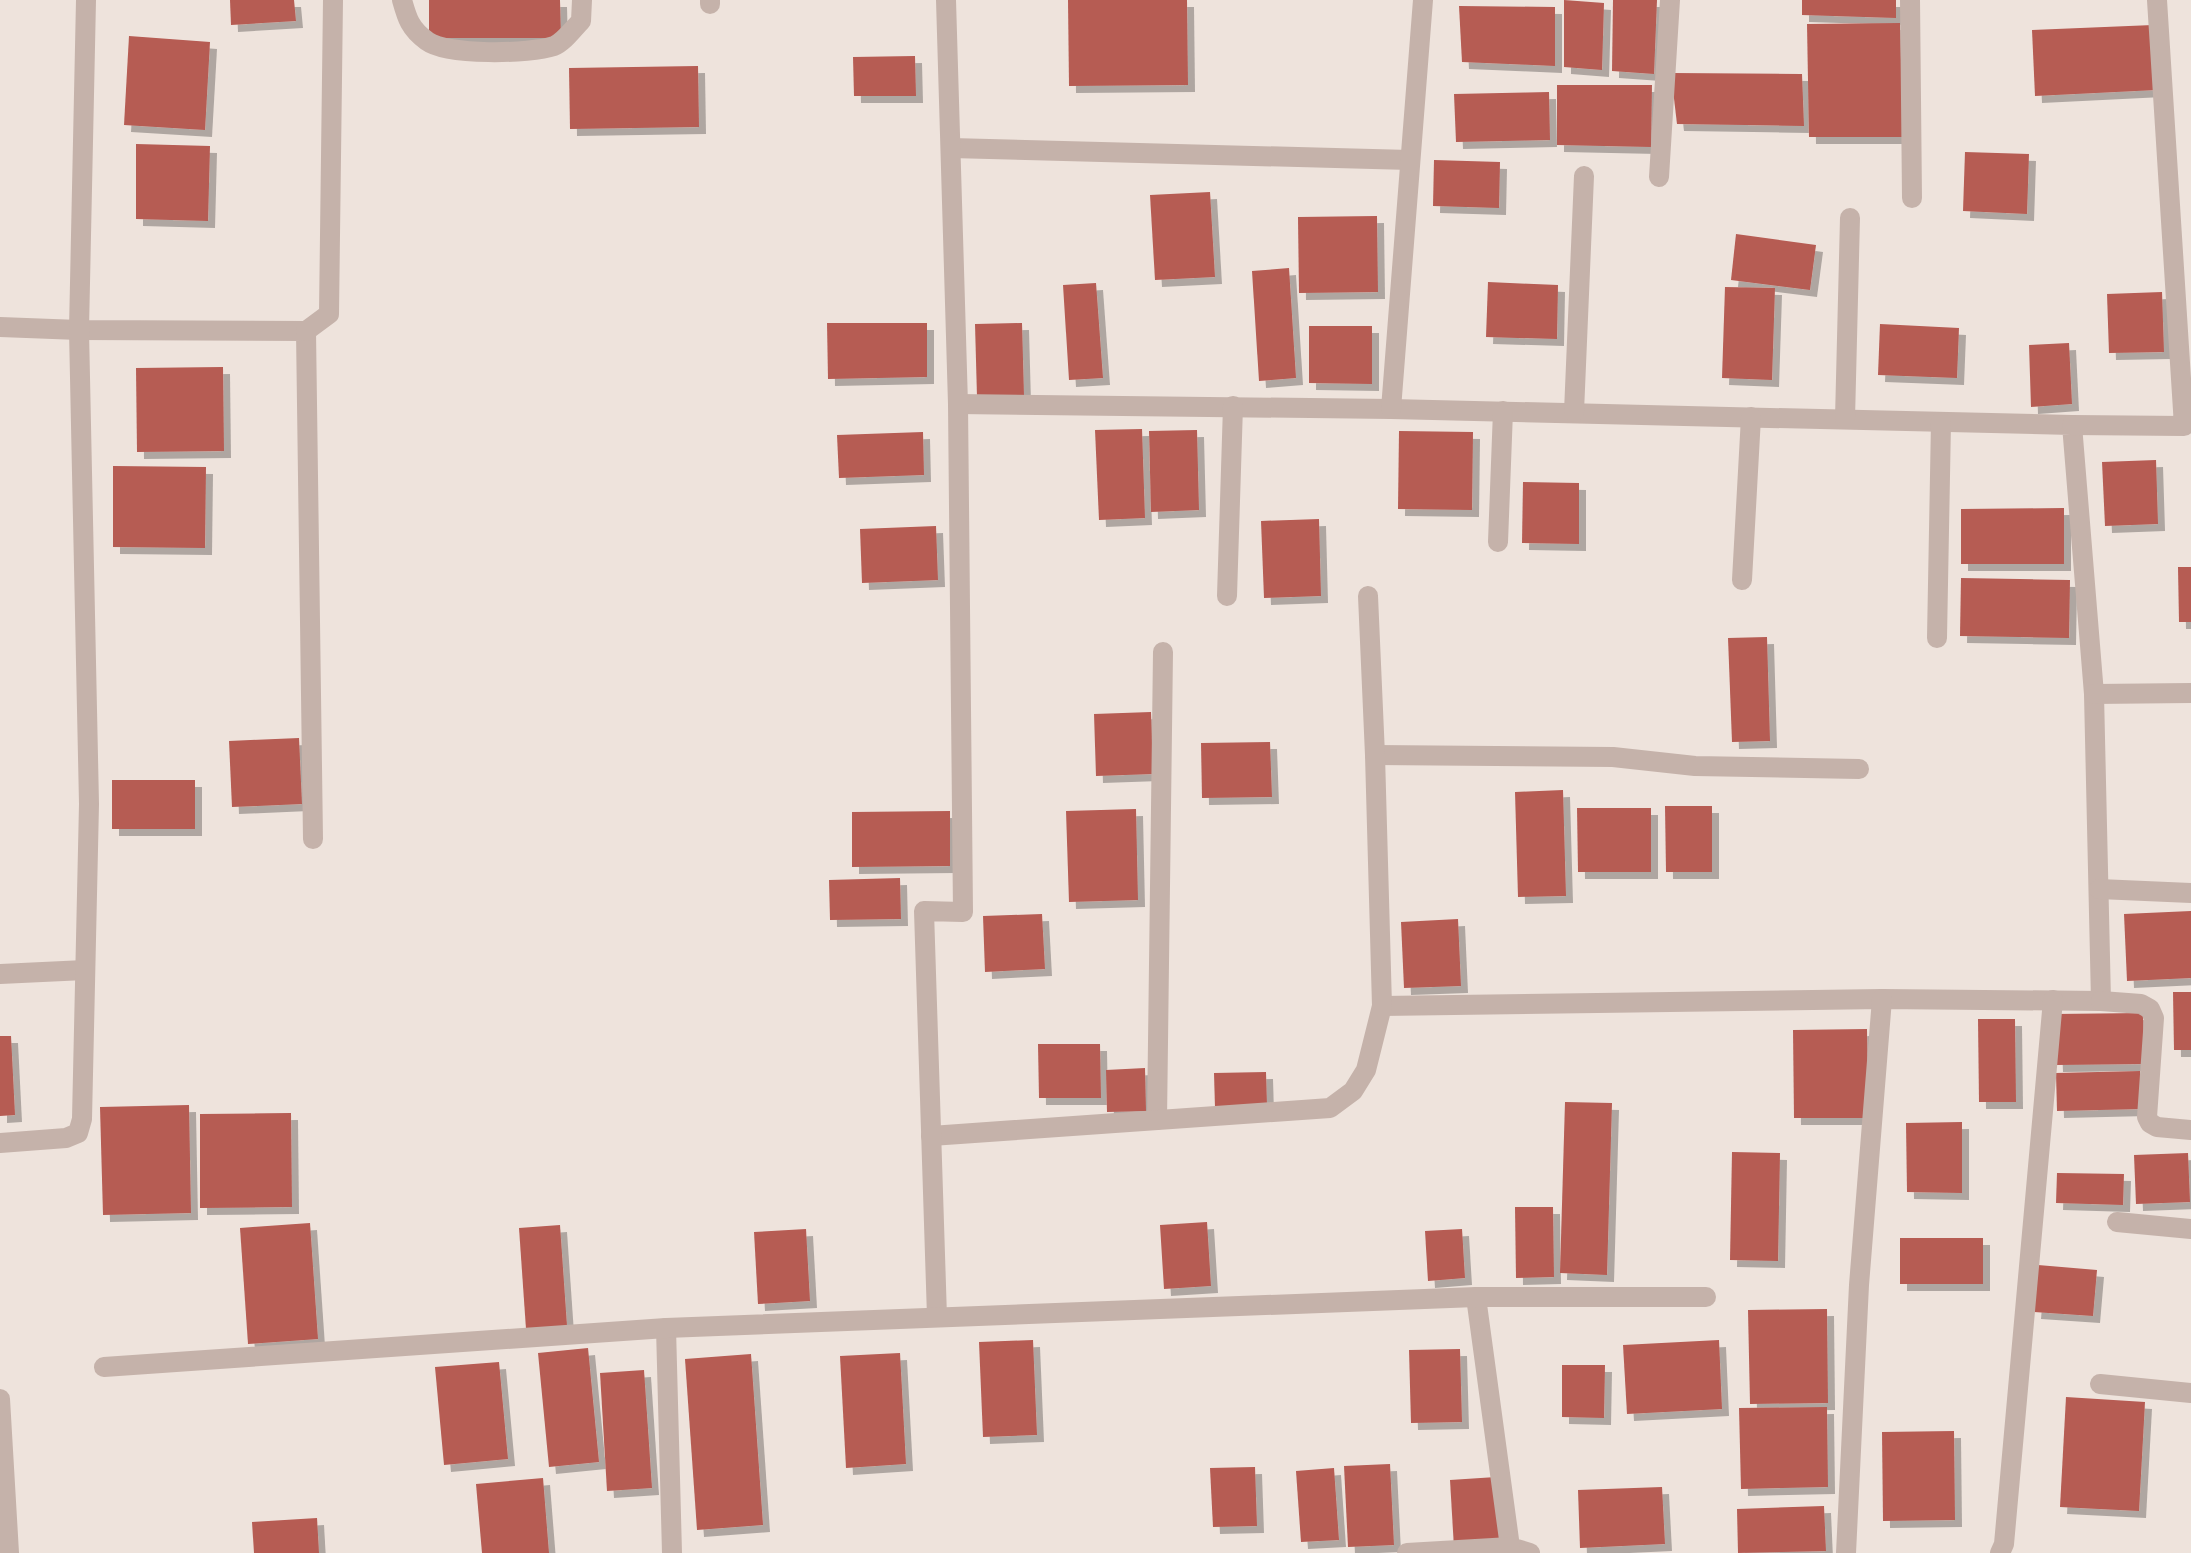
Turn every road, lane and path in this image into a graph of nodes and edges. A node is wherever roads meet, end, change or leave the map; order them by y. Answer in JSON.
{"nodes":[{"id":1,"x":86,"y":0,"type":"edge"},
{"id":2,"x":333,"y":0,"type":"edge"},
{"id":3,"x":402,"y":0,"type":"edge"},
{"id":4,"x":582,"y":0,"type":"edge"},
{"id":5,"x":946,"y":0,"type":"edge"},
{"id":6,"x":1423,"y":0,"type":"edge"},
{"id":7,"x":1670,"y":0,"type":"edge"},
{"id":8,"x":1910,"y":0,"type":"edge"},
{"id":9,"x":2157,"y":0,"type":"edge"},
{"id":10,"x":951,"y":148,"type":"junction"},
{"id":11,"x":1410,"y":160,"type":"junction"},
{"id":12,"x":1584,"y":176,"type":"dead end"},
{"id":13,"x":1659,"y":177,"type":"dead end"},
{"id":14,"x":1912,"y":198,"type":"dead end"},
{"id":15,"x":1850,"y":218,"type":"dead end"},
{"id":16,"x":0,"y":327,"type":"edge"},
{"id":17,"x":79,"y":330,"type":"junction"},
{"id":18,"x":306,"y":331,"type":"junction"},
{"id":19,"x":958,"y":404,"type":"junction"},
{"id":20,"x":1233,"y":406,"type":"junction"},
{"id":21,"x":1391,"y":409,"type":"junction"},
{"id":22,"x":1503,"y":411,"type":"junction"},
{"id":23,"x":1574,"y":412,"type":"junction"},
{"id":24,"x":1751,"y":417,"type":"junction"},
{"id":25,"x":1845,"y":419,"type":"junction"},
{"id":26,"x":1941,"y":422,"type":"junction"},
{"id":27,"x":2072,"y":425,"type":"junction"},
{"id":28,"x":1498,"y":542,"type":"dead end"},
{"id":29,"x":1742,"y":580,"type":"dead end"},
{"id":30,"x":1227,"y":596,"type":"dead end"},
{"id":31,"x":1368,"y":596,"type":"dead end"},
{"id":32,"x":1937,"y":638,"type":"dead end"},
{"id":33,"x":1163,"y":652,"type":"dead end"},
{"id":34,"x":2191,"y":693,"type":"edge"},
{"id":35,"x":2094,"y":694,"type":"junction"},
{"id":36,"x":1375,"y":755,"type":"junction"},
{"id":37,"x":1859,"y":769,"type":"dead end"},
{"id":38,"x":313,"y":839,"type":"dead end"},
{"id":39,"x":2099,"y":889,"type":"junction"},
{"id":40,"x":2191,"y":893,"type":"edge"},
{"id":41,"x":85,"y":970,"type":"junction"},
{"id":42,"x":0,"y":974,"type":"edge"},
{"id":43,"x":1882,"y":999,"type":"junction"},
{"id":44,"x":2053,"y":1000,"type":"junction"},
{"id":45,"x":2101,"y":1001,"type":"junction"},
{"id":46,"x":1382,"y":1006,"type":"junction"},
{"id":47,"x":1157,"y":1120,"type":"junction"},
{"id":48,"x":2191,"y":1130,"type":"edge"},
{"id":49,"x":931,"y":1136,"type":"junction"},
{"id":50,"x":0,"y":1143,"type":"edge"},
{"id":51,"x":2117,"y":1222,"type":"dead end"},
{"id":52,"x":2191,"y":1229,"type":"edge"},
{"id":53,"x":1476,"y":1297,"type":"junction"},
{"id":54,"x":1706,"y":1297,"type":"dead end"},
{"id":55,"x":937,"y":1317,"type":"junction"},
{"id":56,"x":666,"y":1328,"type":"junction"},
{"id":57,"x":104,"y":1367,"type":"dead end"},
{"id":58,"x":2100,"y":1384,"type":"dead end"},
{"id":59,"x":2191,"y":1393,"type":"edge"},
{"id":60,"x":0,"y":1399,"type":"edge"},
{"id":61,"x":1520,"y":1550,"type":"edge"},
{"id":62,"x":9,"y":1553,"type":"edge"},
{"id":63,"x":672,"y":1553,"type":"edge"},
{"id":64,"x":1407,"y":1553,"type":"edge"},
{"id":65,"x":1846,"y":1553,"type":"edge"},
{"id":66,"x":2000,"y":1553,"type":"edge"}],
"edges":[{"from":1,"to":17,"type":"street"},
{"from":2,"to":18,"type":"street"},
{"from":3,"to":4,"type":"street"},
{"from":5,"to":10,"type":"street"},
{"from":6,"to":11,"type":"street"},
{"from":7,"to":13,"type":"street"},
{"from":8,"to":14,"type":"street"},
{"from":9,"to":27,"type":"street"},
{"from":10,"to":11,"type":"street"},
{"from":10,"to":19,"type":"street"},
{"from":11,"to":21,"type":"street"},
{"from":12,"to":23,"type":"street"},
{"from":15,"to":25,"type":"street"},
{"from":16,"to":17,"type":"street"},
{"from":17,"to":18,"type":"street"},
{"from":17,"to":41,"type":"street"},
{"from":18,"to":38,"type":"street"},
{"from":19,"to":20,"type":"street"},
{"from":19,"to":49,"type":"street"},
{"from":20,"to":21,"type":"street"},
{"from":20,"to":30,"type":"street"},
{"from":21,"to":22,"type":"street"},
{"from":22,"to":23,"type":"street"},
{"from":22,"to":28,"type":"street"},
{"from":23,"to":24,"type":"street"},
{"from":24,"to":25,"type":"street"},
{"from":24,"to":29,"type":"street"},
{"from":25,"to":26,"type":"street"},
{"from":26,"to":27,"type":"street"},
{"from":26,"to":32,"type":"street"},
{"from":27,"to":35,"type":"street"},
{"from":31,"to":36,"type":"street"},
{"from":33,"to":47,"type":"street"},
{"from":34,"to":35,"type":"street"},
{"from":35,"to":39,"type":"street"},
{"from":36,"to":37,"type":"street"},
{"from":36,"to":46,"type":"street"},
{"from":39,"to":40,"type":"street"},
{"from":39,"to":45,"type":"street"},
{"from":41,"to":42,"type":"street"},
{"from":41,"to":50,"type":"street"},
{"from":43,"to":44,"type":"street"},
{"from":43,"to":46,"type":"street"},
{"from":43,"to":65,"type":"street"},
{"from":44,"to":45,"type":"street"},
{"from":44,"to":66,"type":"street"},
{"from":45,"to":48,"type":"street"},
{"from":46,"to":47,"type":"street"},
{"from":47,"to":49,"type":"street"},
{"from":49,"to":55,"type":"street"},
{"from":51,"to":52,"type":"street"},
{"from":53,"to":54,"type":"street"},
{"from":53,"to":55,"type":"street"},
{"from":53,"to":61,"type":"street"},
{"from":55,"to":56,"type":"street"},
{"from":56,"to":57,"type":"street"},
{"from":56,"to":63,"type":"street"},
{"from":58,"to":59,"type":"street"},
{"from":60,"to":62,"type":"street"},
{"from":61,"to":64,"type":"street"}]}
